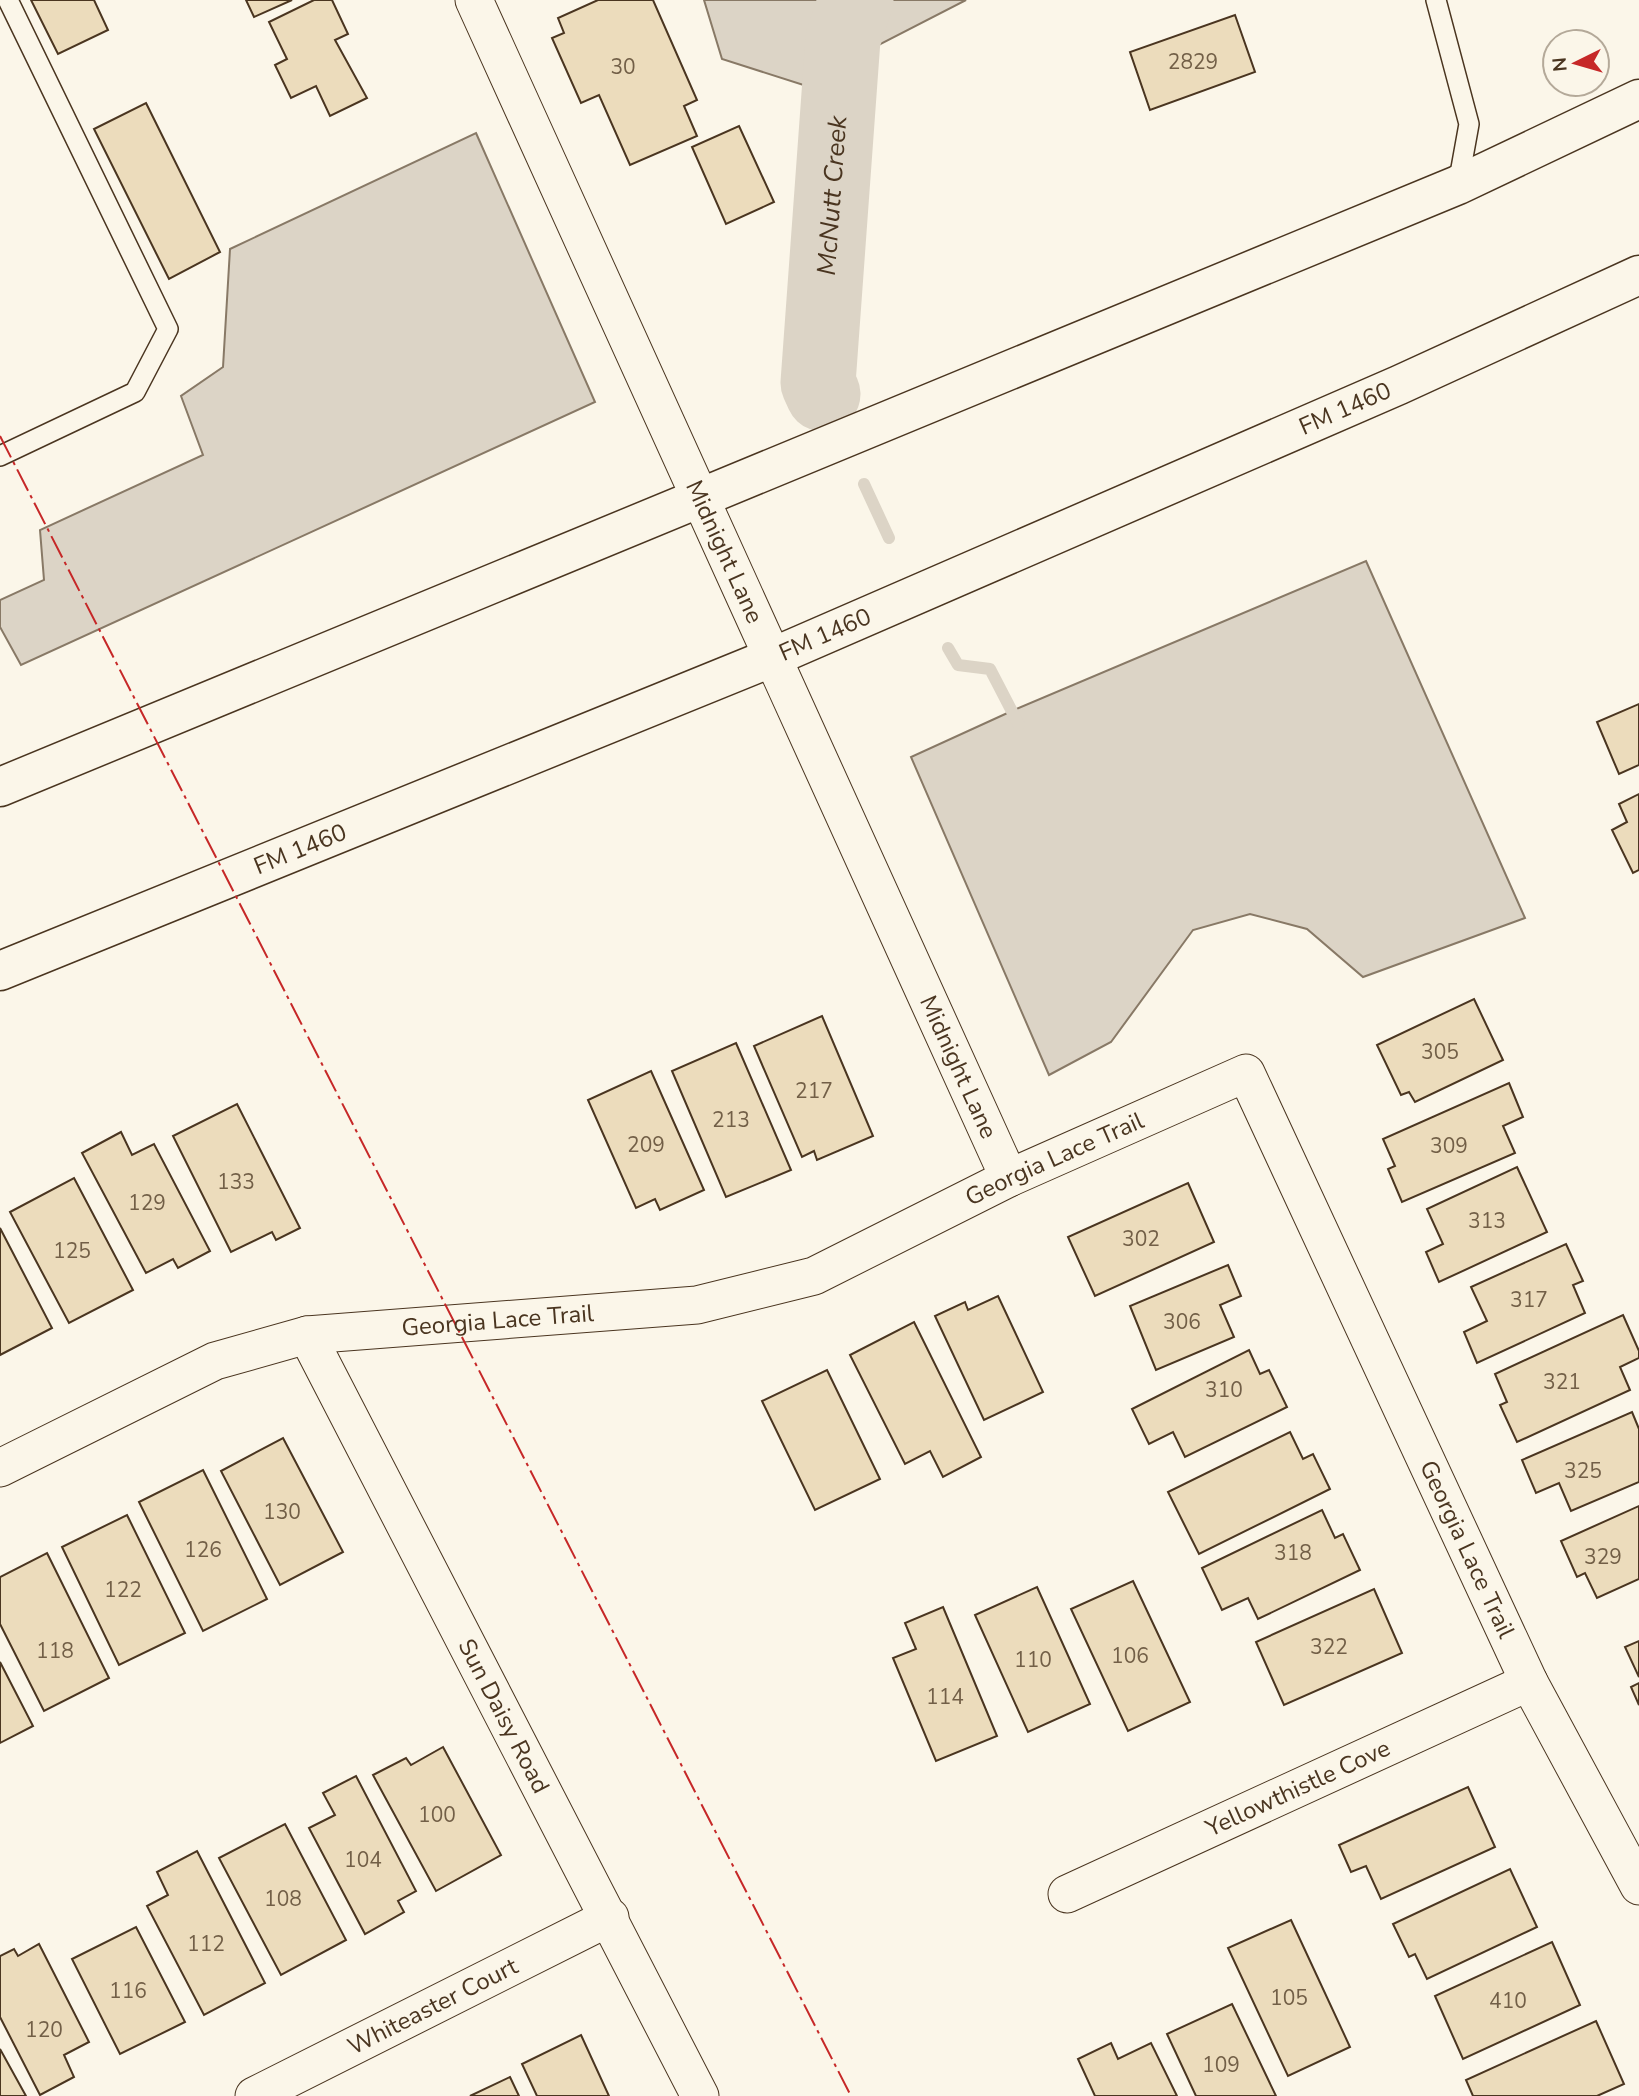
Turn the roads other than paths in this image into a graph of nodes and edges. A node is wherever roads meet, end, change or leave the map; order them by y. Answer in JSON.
{"nodes":[{"id":1,"x":8,"y":0,"type":"edge"},
{"id":2,"x":474,"y":0,"type":"edge"},
{"id":3,"x":1436,"y":0,"type":"edge"},
{"id":4,"x":1639,"y":99,"type":"edge"},
{"id":5,"x":1458,"y":185,"type":"junction"},
{"id":6,"x":1639,"y":275,"type":"edge"},
{"id":7,"x":0,"y":456,"type":"edge"},
{"id":8,"x":701,"y":497,"type":"junction"},
{"id":9,"x":773,"y":657,"type":"junction"},
{"id":10,"x":0,"y":787,"type":"edge"},
{"id":11,"x":0,"y":971,"type":"edge"},
{"id":12,"x":1009,"y":1178,"type":"junction"},
{"id":13,"x":307,"y":1335,"type":"junction"},
{"id":14,"x":0,"y":1468,"type":"edge"},
{"id":15,"x":1529,"y":1682,"type":"junction"},
{"id":16,"x":1639,"y":1886,"type":"edge"},
{"id":17,"x":1067,"y":1894,"type":"dead end"},
{"id":18,"x":610,"y":1917,"type":"junction"},
{"id":19,"x":254,"y":2096,"type":"edge"},
{"id":20,"x":700,"y":2096,"type":"edge"}],
"edges":[{"from":1,"to":7,"type":"lane"},
{"from":2,"to":8,"type":"street","name":"Midnight Lane"},
{"from":3,"to":5,"type":"lane"},
{"from":4,"to":5,"type":"main road"},
{"from":5,"to":8,"type":"main road"},
{"from":6,"to":9,"type":"main road","name":"FM 1460","number":"FM 1460"},
{"from":8,"to":9,"type":"street","name":"Midnight Lane"},
{"from":8,"to":10,"type":"main road"},
{"from":9,"to":11,"type":"main road","name":"FM 1460","number":"FM 1460"},
{"from":9,"to":12,"type":"street","name":"Midnight Lane"},
{"from":12,"to":13,"type":"street","name":"Georgia Lace Trail"},
{"from":12,"to":15,"type":"street","name":"Georgia Lace Trail"},
{"from":13,"to":14,"type":"street","name":"Georgia Lace Trail"},
{"from":13,"to":18,"type":"street","name":"Sun Daisy Road"},
{"from":15,"to":16,"type":"street","name":"Georgia Lace Trail"},
{"from":15,"to":17,"type":"street","name":"Yellowthistle Cove"},
{"from":18,"to":19,"type":"street","name":"Whiteaster Court"},
{"from":18,"to":20,"type":"street","name":"Sun Daisy Road"}]}
